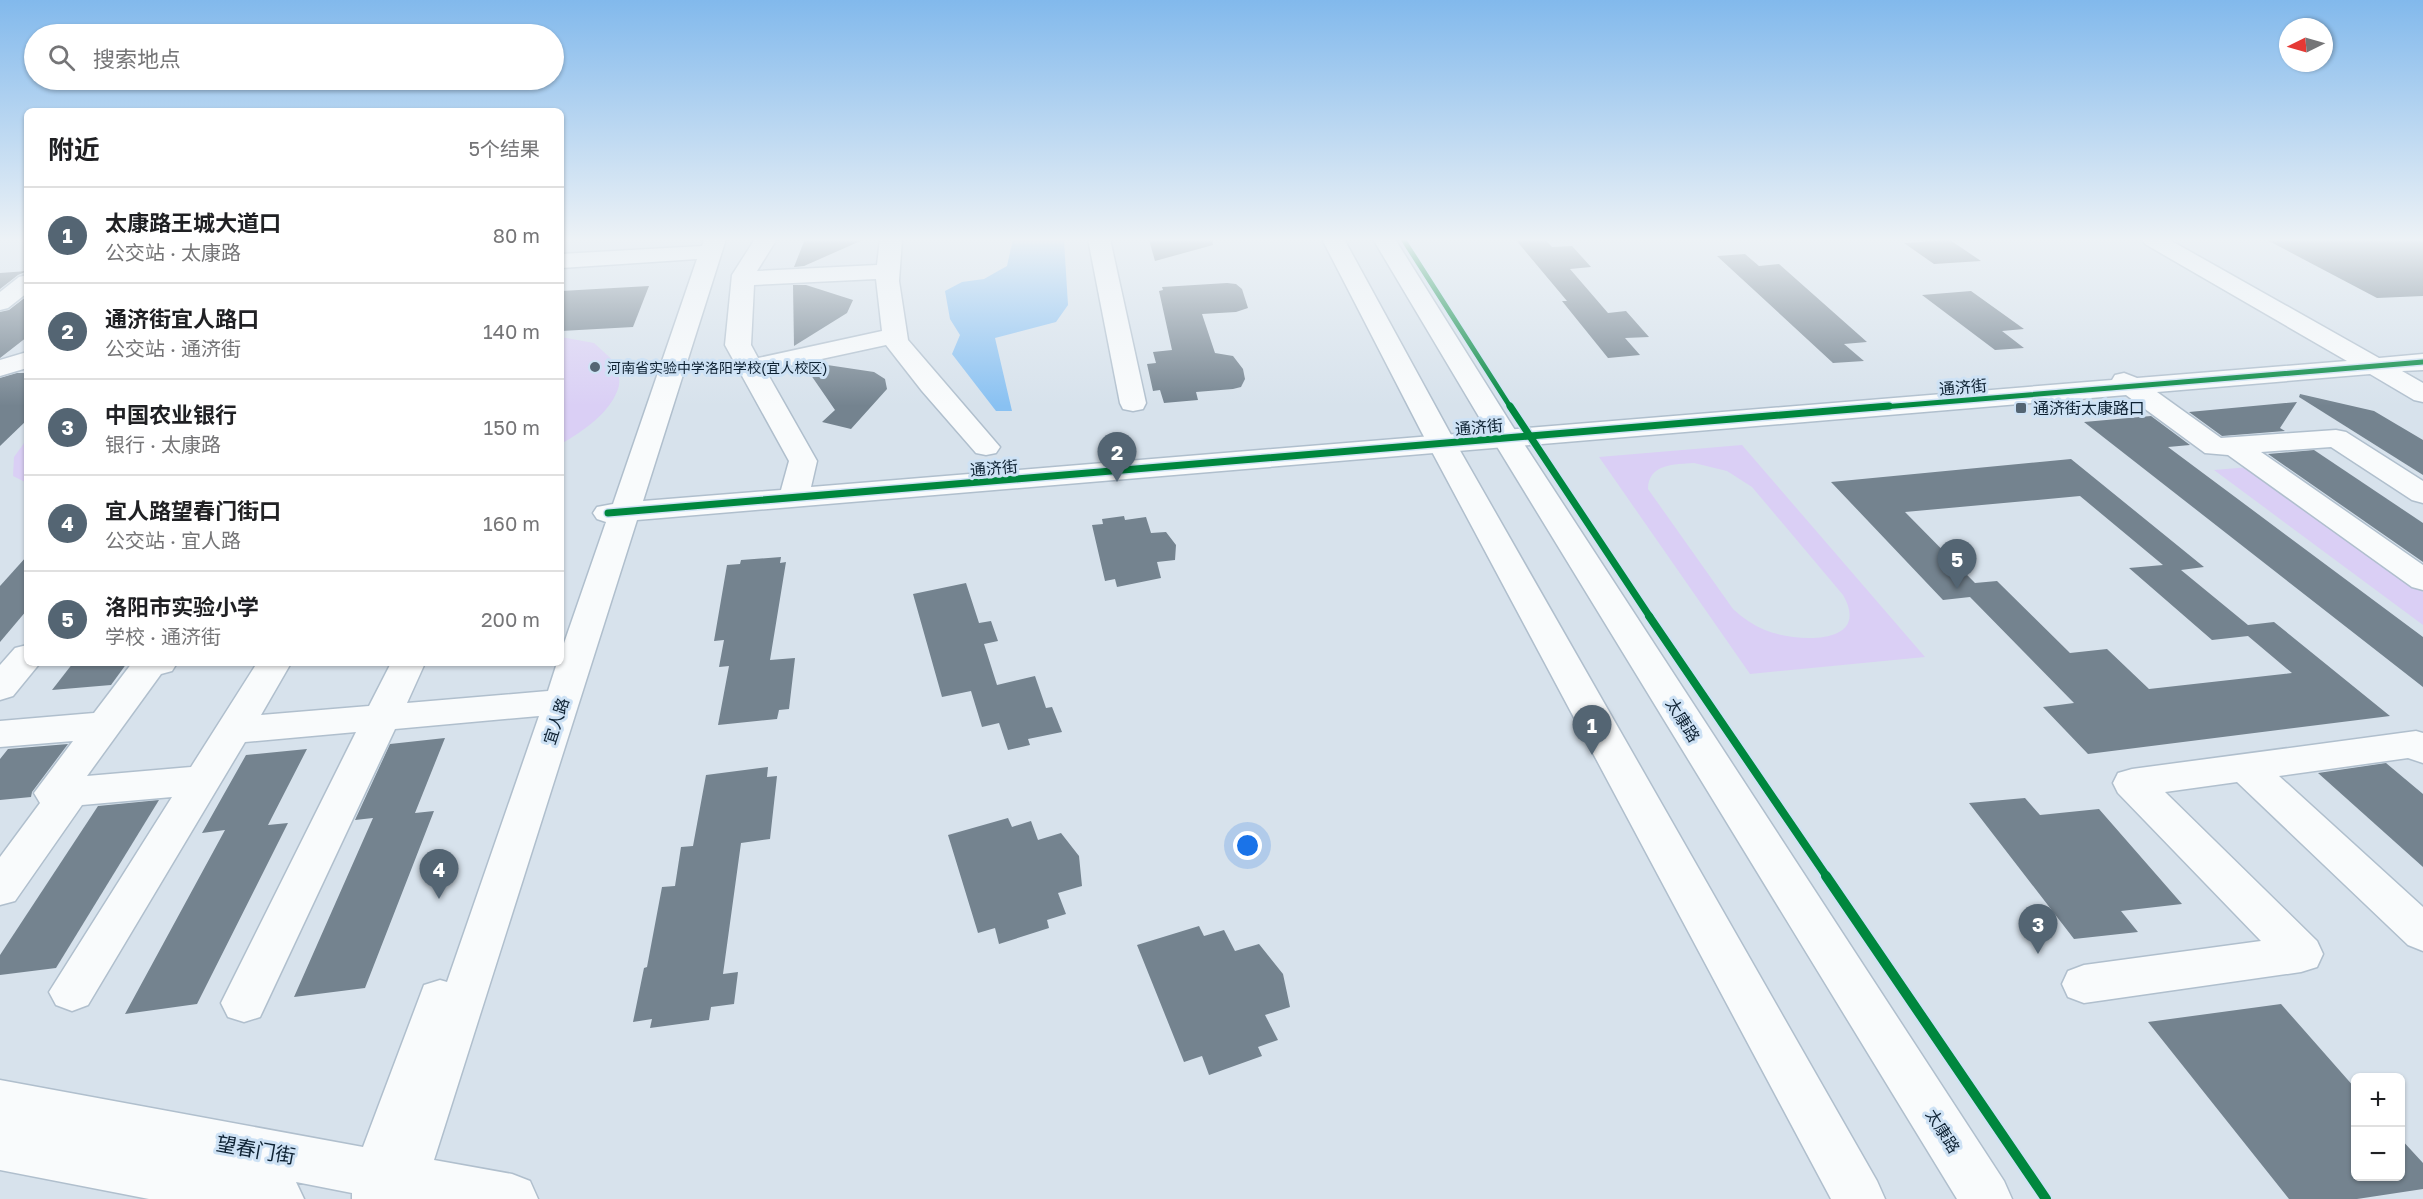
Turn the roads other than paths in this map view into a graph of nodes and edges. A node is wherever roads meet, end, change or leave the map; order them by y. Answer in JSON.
{"nodes":[{"id":1,"x":690,"y":295,"type":"edge"},
{"id":2,"x":742,"y":295,"type":"edge"},
{"id":3,"x":889,"y":295,"type":"edge"},
{"id":4,"x":1111,"y":295,"type":"edge"},
{"id":5,"x":1363,"y":295,"type":"edge"},
{"id":6,"x":1418,"y":295,"type":"edge"},
{"id":7,"x":2257,"y":295,"type":"edge"},
{"id":8,"x":2269,"y":295,"type":"edge"},
{"id":9,"x":895,"y":336,"type":"junction"},
{"id":10,"x":2423,"y":350,"type":"edge"},
{"id":11,"x":2376,"y":359,"type":"junction"},
{"id":12,"x":24,"y":361,"type":"edge"},
{"id":13,"x":2423,"y":362,"type":"edge"},
{"id":14,"x":750,"y":367,"type":"junction"},
{"id":15,"x":0,"y":368,"type":"edge"},
{"id":16,"x":2423,"y":379,"type":"edge"},
{"id":17,"x":2125,"y":381,"type":"junction"},
{"id":18,"x":2423,"y":394,"type":"edge"},
{"id":19,"x":1133,"y":403,"type":"dead end"},
{"id":20,"x":1502,"y":433,"type":"junction"},
{"id":21,"x":1439,"y":438,"type":"junction"},
{"id":22,"x":2234,"y":446,"type":"junction"},
{"id":23,"x":986,"y":447,"type":"dead end"},
{"id":24,"x":795,"y":493,"type":"junction"},
{"id":25,"x":2423,"y":494,"type":"edge"},
{"id":26,"x":618,"y":508,"type":"junction"},
{"id":27,"x":2423,"y":580,"type":"edge"},
{"id":28,"x":564,"y":642,"type":"edge"},
{"id":29,"x":24,"y":660,"type":"edge"},
{"id":30,"x":564,"y":661,"type":"edge"},
{"id":31,"x":148,"y":666,"type":"edge"},
{"id":32,"x":272,"y":666,"type":"edge"},
{"id":33,"x":406,"y":666,"type":"edge"},
{"id":34,"x":562,"y":666,"type":"edge"},
{"id":35,"x":0,"y":688,"type":"edge"},
{"id":36,"x":554,"y":689,"type":"edge"},
{"id":37,"x":381,"y":717,"type":"junction"},
{"id":38,"x":105,"y":725,"type":"junction"},
{"id":39,"x":233,"y":730,"type":"junction"},
{"id":40,"x":0,"y":734,"type":"edge"},
{"id":41,"x":2423,"y":750,"type":"edge"},
{"id":42,"x":2245,"y":767,"type":"junction"},
{"id":43,"x":202,"y":780,"type":"junction"},
{"id":44,"x":70,"y":792,"type":"junction"},
{"id":45,"x":0,"y":889,"type":"edge"},
{"id":46,"x":2423,"y":933,"type":"edge"},
{"id":47,"x":2084,"y":984,"type":"dead end"},
{"id":48,"x":72,"y":992,"type":"dead end"},
{"id":49,"x":244,"y":1003,"type":"dead end"},
{"id":50,"x":0,"y":1102,"type":"edge"},
{"id":51,"x":0,"y":1147,"type":"edge"},
{"id":52,"x":387,"y":1187,"type":"edge"},
{"id":53,"x":278,"y":1199,"type":"edge"},
{"id":54,"x":512,"y":1199,"type":"edge"},
{"id":55,"x":1859,"y":1199,"type":"edge"},
{"id":56,"x":1986,"y":1199,"type":"edge"}],
"edges":[{"from":1,"to":26,"type":"street","name":"宜人路"},
{"from":2,"to":14,"type":"street"},
{"from":3,"to":9,"type":"street"},
{"from":4,"to":19,"type":"street"},
{"from":5,"to":21,"type":"street"},
{"from":6,"to":20,"type":"street","name":"太康路"},
{"from":7,"to":11,"type":"street"},
{"from":8,"to":11,"type":"street"},
{"from":9,"to":14,"type":"street"},
{"from":9,"to":23,"type":"street"},
{"from":10,"to":11,"type":"street","name":"通济街"},
{"from":11,"to":13,"type":"street","name":"通济街"},
{"from":11,"to":16,"type":"street"},
{"from":11,"to":17,"type":"street","name":"通济街"},
{"from":11,"to":18,"type":"street"},
{"from":12,"to":15,"type":"street"},
{"from":14,"to":24,"type":"street"},
{"from":17,"to":20,"type":"street","name":"通济街"},
{"from":17,"to":22,"type":"street"},
{"from":20,"to":21,"type":"street","name":"通济街"},
{"from":20,"to":56,"type":"street","name":"太康路"},
{"from":21,"to":24,"type":"street","name":"通济街"},
{"from":21,"to":55,"type":"street"},
{"from":22,"to":25,"type":"street"},
{"from":22,"to":27,"type":"street"},
{"from":24,"to":26,"type":"street","name":"通济街"},
{"from":26,"to":28,"type":"street","name":"宜人路"},
{"from":26,"to":30,"type":"street","name":"宜人路"},
{"from":29,"to":35,"type":"street"},
{"from":31,"to":38,"type":"street"},
{"from":32,"to":39,"type":"street"},
{"from":33,"to":37,"type":"street"},
{"from":34,"to":36,"type":"street","name":"宜人路"},
{"from":36,"to":37,"type":"street"},
{"from":36,"to":52,"type":"street","name":"宜人路"},
{"from":37,"to":39,"type":"street"},
{"from":37,"to":49,"type":"street"},
{"from":38,"to":40,"type":"street"},
{"from":38,"to":44,"type":"street"},
{"from":39,"to":43,"type":"street"},
{"from":41,"to":42,"type":"street"},
{"from":42,"to":46,"type":"street"},
{"from":42,"to":47,"type":"street"},
{"from":43,"to":44,"type":"street"},
{"from":43,"to":48,"type":"street"},
{"from":44,"to":45,"type":"street"},
{"from":50,"to":52,"type":"street","name":"望春门街"},
{"from":51,"to":53,"type":"street"},
{"from":52,"to":54,"type":"street","name":"望春门街"}]}
